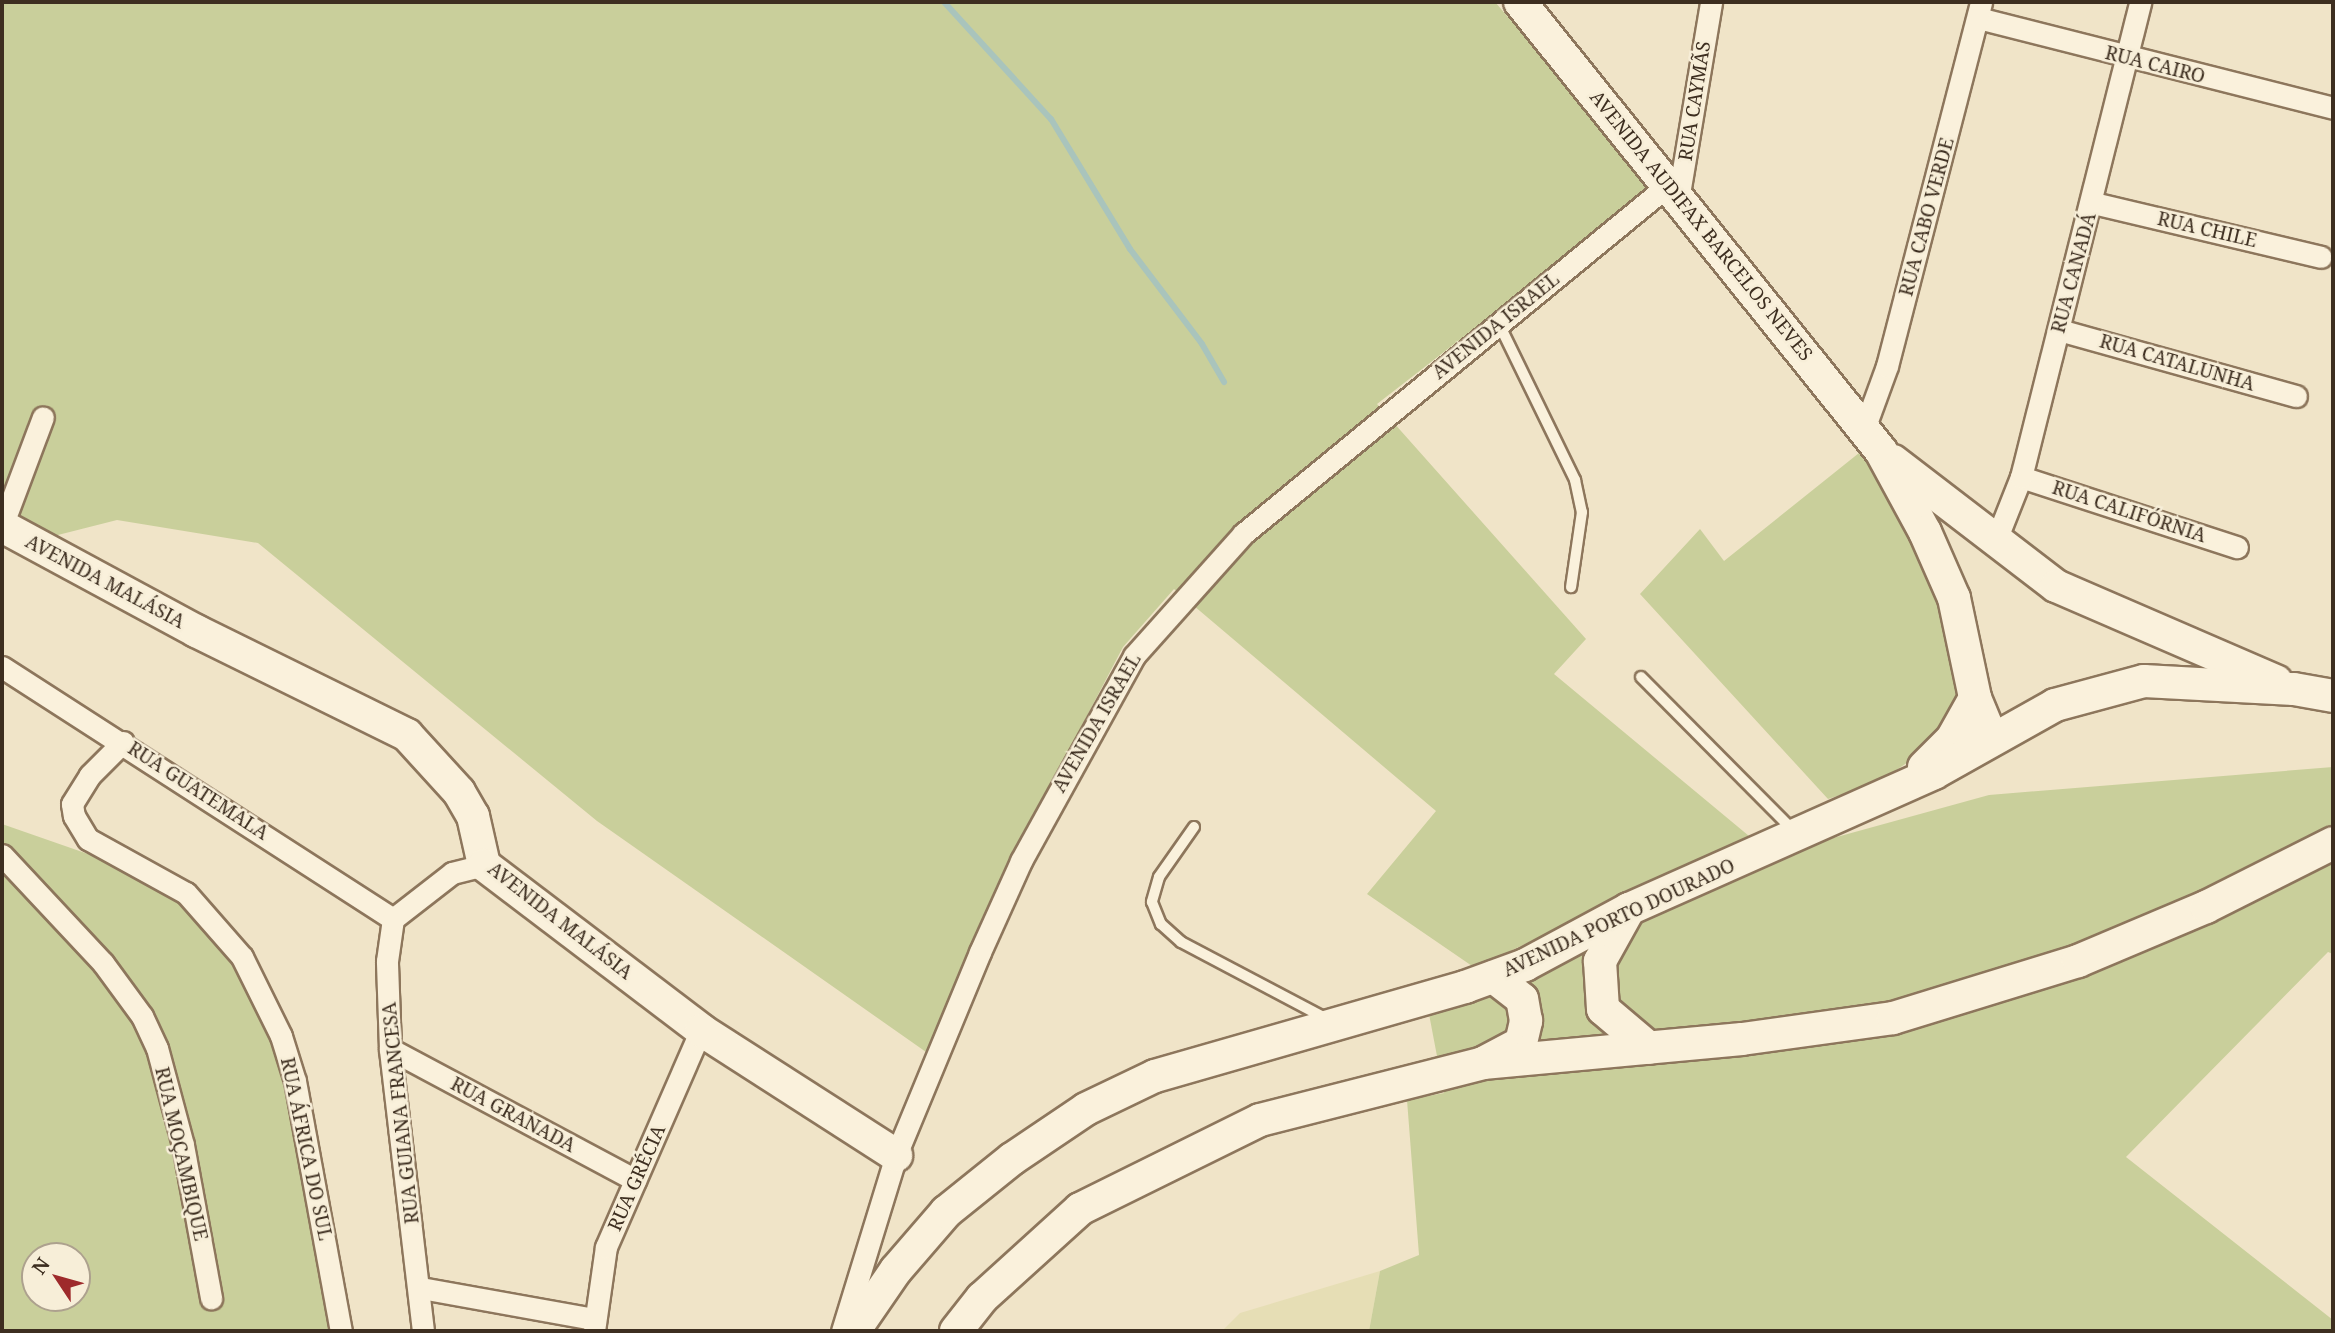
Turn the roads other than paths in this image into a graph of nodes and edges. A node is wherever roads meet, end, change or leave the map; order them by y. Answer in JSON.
{"nodes":[{"id":1,"x":1520,"y":2,"type":"edge"},
{"id":2,"x":1711,"y":2,"type":"edge"},
{"id":3,"x":2140,"y":2,"type":"edge"},
{"id":4,"x":1980,"y":10,"type":"edge"},
{"id":5,"x":2127,"y":58,"type":"junction"},
{"id":6,"x":2333,"y":108,"type":"edge"},
{"id":7,"x":1672,"y":193,"type":"junction"},
{"id":8,"x":2093,"y":203,"type":"junction"},
{"id":9,"x":2321,"y":257,"type":"dead end"},
{"id":10,"x":1499,"y":324,"type":"junction"},
{"id":11,"x":2059,"y":330,"type":"junction"},
{"id":12,"x":2296,"y":396,"type":"dead end"},
{"id":13,"x":43,"y":417,"type":"dead end"},
{"id":14,"x":1872,"y":440,"type":"junction"},
{"id":15,"x":2021,"y":477,"type":"junction"},
{"id":16,"x":2,"y":526,"type":"edge"},
{"id":17,"x":1996,"y":540,"type":"junction"},
{"id":18,"x":2237,"y":547,"type":"dead end"},
{"id":19,"x":1571,"y":587,"type":"dead end"},
{"id":20,"x":2,"y":667,"type":"edge"},
{"id":21,"x":1642,"y":677,"type":"dead end"},
{"id":22,"x":2294,"y":689,"type":"junction"},
{"id":23,"x":2333,"y":696,"type":"edge"},
{"id":24,"x":1975,"y":698,"type":"junction"},
{"id":25,"x":1992,"y":739,"type":"junction"},
{"id":26,"x":123,"y":742,"type":"junction"},
{"id":27,"x":1847,"y":815,"type":"junction"},
{"id":28,"x":1194,"y":827,"type":"dead end"},
{"id":29,"x":1798,"y":835,"type":"junction"},
{"id":30,"x":2333,"y":843,"type":"edge"},
{"id":31,"x":2,"y":855,"type":"edge"},
{"id":32,"x":484,"y":865,"type":"junction"},
{"id":33,"x":1629,"y":909,"type":"junction"},
{"id":34,"x":393,"y":919,"type":"junction"},
{"id":35,"x":1494,"y":977,"type":"junction"},
{"id":36,"x":1334,"y":1023,"type":"junction"},
{"id":37,"x":701,"y":1030,"type":"junction"},
{"id":38,"x":1649,"y":1048,"type":"junction"},
{"id":39,"x":390,"y":1049,"type":"junction"},
{"id":40,"x":1483,"y":1063,"type":"junction"},
{"id":41,"x":896,"y":1155,"type":"junction"},
{"id":42,"x":635,"y":1180,"type":"junction"},
{"id":43,"x":421,"y":1288,"type":"junction"},
{"id":44,"x":211,"y":1298,"type":"dead end"},
{"id":45,"x":594,"y":1325,"type":"edge"},
{"id":46,"x":341,"y":1331,"type":"edge"},
{"id":47,"x":423,"y":1331,"type":"edge"},
{"id":48,"x":842,"y":1331,"type":"edge"},
{"id":49,"x":854,"y":1331,"type":"edge"},
{"id":50,"x":956,"y":1331,"type":"edge"}],
"edges":[{"from":1,"to":7,"type":"main road","name":"AVENIDA AUDIFAX BARCELOS NEVES"},
{"from":2,"to":7,"type":"street","name":"RUA CAYMÃS"},
{"from":3,"to":5,"type":"street","name":"RUA CANADÁ"},
{"from":4,"to":5,"type":"street","name":"RUA CAIRO"},
{"from":4,"to":14,"type":"street","name":"RUA CABO VERDE"},
{"from":5,"to":6,"type":"street","name":"RUA CAIRO"},
{"from":5,"to":8,"type":"street","name":"RUA CANADÁ"},
{"from":7,"to":10,"type":"street","name":"AVENIDA ISRAEL"},
{"from":7,"to":14,"type":"main road","name":"AVENIDA AUDIFAX BARCELOS NEVES"},
{"from":8,"to":9,"type":"street","name":"RUA CHILE"},
{"from":8,"to":11,"type":"street","name":"RUA CANADÁ"},
{"from":10,"to":19,"type":"lane"},
{"from":10,"to":41,"type":"street","name":"AVENIDA ISRAEL"},
{"from":11,"to":12,"type":"street","name":"RUA CATALUNHA"},
{"from":11,"to":15,"type":"street","name":"RUA CANADÁ"},
{"from":13,"to":16,"type":"street"},
{"from":14,"to":17,"type":"main road","name":"AVENIDA AUDIFAX BARCELOS NEVES"},
{"from":14,"to":24,"type":"main road","name":"AVENIDA AUDIFAX BARCELOS NEVES"},
{"from":15,"to":17,"type":"street","name":"RUA CANADÁ"},
{"from":15,"to":18,"type":"street","name":"RUA CALIFÓRNIA"},
{"from":16,"to":32,"type":"main road","name":"AVENIDA MALÁSIA"},
{"from":17,"to":22,"type":"main road","name":"AVENIDA AUDIFAX BARCELOS NEVES"},
{"from":20,"to":26,"type":"street","name":"RUA GUATEMALA"},
{"from":21,"to":29,"type":"lane"},
{"from":22,"to":23,"type":"main road","name":"AVENIDA PORTO DOURADO"},
{"from":22,"to":25,"type":"main road","name":"AVENIDA PORTO DOURADO"},
{"from":24,"to":25,"type":"main road","name":"AVENIDA AUDIFAX BARCELOS NEVES"},
{"from":24,"to":27,"type":"main road"},
{"from":25,"to":27,"type":"main road","name":"AVENIDA PORTO DOURADO"},
{"from":26,"to":34,"type":"street","name":"RUA GUATEMALA"},
{"from":26,"to":46,"type":"street","name":"RUA ÁFRICA DO SUL"},
{"from":27,"to":29,"type":"main road","name":"AVENIDA PORTO DOURADO"},
{"from":28,"to":36,"type":"lane"},
{"from":29,"to":33,"type":"main road","name":"AVENIDA PORTO DOURADO"},
{"from":30,"to":38,"type":"main road"},
{"from":31,"to":44,"type":"street","name":"RUA MOÇAMBIQUE"},
{"from":32,"to":34,"type":"street"},
{"from":32,"to":37,"type":"main road","name":"AVENIDA MALÁSIA"},
{"from":33,"to":35,"type":"main road","name":"AVENIDA PORTO DOURADO"},
{"from":33,"to":38,"type":"main road"},
{"from":34,"to":39,"type":"street","name":"RUA GUIANA FRANCESA"},
{"from":35,"to":36,"type":"main road","name":"AVENIDA PORTO DOURADO"},
{"from":35,"to":40,"type":"main road"},
{"from":36,"to":49,"type":"main road","name":"AVENIDA PORTO DOURADO"},
{"from":37,"to":41,"type":"main road","name":"AVENIDA MALÁSIA"},
{"from":37,"to":42,"type":"street","name":"RUA GRÉCIA"},
{"from":38,"to":40,"type":"main road"},
{"from":39,"to":42,"type":"street","name":"RUA GRANADA"},
{"from":39,"to":43,"type":"street","name":"RUA GUIANA FRANCESA"},
{"from":40,"to":50,"type":"main road"},
{"from":41,"to":48,"type":"street","name":"AVENIDA ISRAEL"},
{"from":42,"to":45,"type":"street","name":"RUA GRÉCIA"},
{"from":43,"to":45,"type":"street"},
{"from":43,"to":47,"type":"street","name":"RUA GUIANA FRANCESA"}]}
